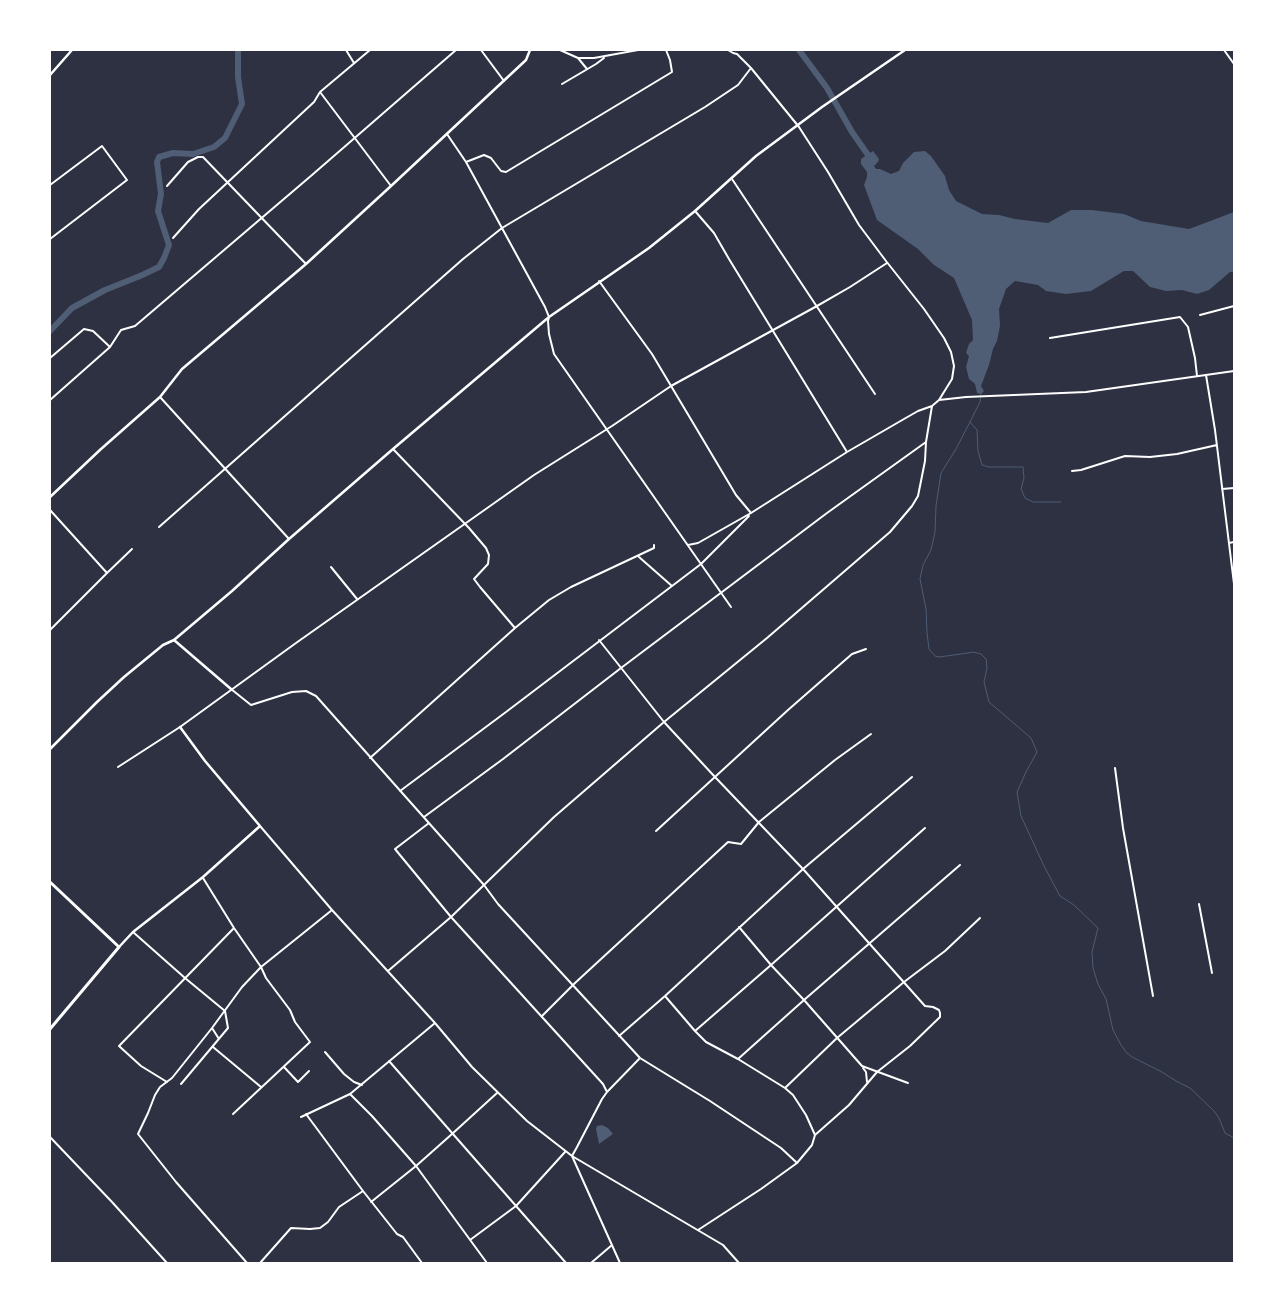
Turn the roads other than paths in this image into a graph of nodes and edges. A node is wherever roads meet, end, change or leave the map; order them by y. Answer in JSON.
{"nodes":[{"id":1,"x":72,"y":50,"type":"edge"},
{"id":2,"x":346,"y":50,"type":"edge"},
{"id":3,"x":370,"y":50,"type":"edge"},
{"id":4,"x":456,"y":50,"type":"edge"},
{"id":5,"x":481,"y":50,"type":"edge"},
{"id":6,"x":530,"y":50,"type":"edge"},
{"id":7,"x":560,"y":50,"type":"edge"},
{"id":8,"x":638,"y":50,"type":"edge"},
{"id":9,"x":666,"y":50,"type":"edge"},
{"id":10,"x":728,"y":50,"type":"edge"},
{"id":11,"x":1224,"y":50,"type":"edge"},
{"id":12,"x":902,"y":51,"type":"edge"},
{"id":13,"x":606,"y":57,"type":"junction"},
{"id":14,"x":578,"y":58,"type":"junction"},
{"id":15,"x":354,"y":63,"type":"junction"},
{"id":16,"x":1234,"y":64,"type":"edge"},
{"id":17,"x":751,"y":68,"type":"junction"},
{"id":18,"x":587,"y":70,"type":"junction"},
{"id":19,"x":50,"y":75,"type":"edge"},
{"id":20,"x":504,"y":81,"type":"junction"},
{"id":21,"x":562,"y":84,"type":"dead end"},
{"id":22,"x":320,"y":92,"type":"junction"},
{"id":23,"x":798,"y":125,"type":"junction"},
{"id":24,"x":447,"y":134,"type":"junction"},
{"id":25,"x":355,"y":138,"type":"junction"},
{"id":26,"x":466,"y":162,"type":"junction"},
{"id":27,"x":732,"y":178,"type":"junction"},
{"id":28,"x":228,"y":184,"type":"junction"},
{"id":29,"x":50,"y":185,"type":"edge"},
{"id":30,"x":167,"y":186,"type":"dead end"},
{"id":31,"x":390,"y":186,"type":"junction"},
{"id":32,"x":695,"y":211,"type":"junction"},
{"id":33,"x":262,"y":218,"type":"junction"},
{"id":34,"x":502,"y":228,"type":"junction"},
{"id":35,"x":173,"y":238,"type":"dead end"},
{"id":36,"x":50,"y":239,"type":"edge"},
{"id":37,"x":887,"y":263,"type":"junction"},
{"id":38,"x":306,"y":264,"type":"junction"},
{"id":39,"x":599,"y":281,"type":"junction"},
{"id":40,"x":817,"y":306,"type":"junction"},
{"id":41,"x":1234,"y":306,"type":"edge"},
{"id":42,"x":1200,"y":316,"type":"dead end"},
{"id":43,"x":548,"y":317,"type":"junction"},
{"id":44,"x":772,"y":330,"type":"junction"},
{"id":45,"x":1050,"y":338,"type":"dead end"},
{"id":46,"x":110,"y":347,"type":"junction"},
{"id":47,"x":50,"y":358,"type":"edge"},
{"id":48,"x":1234,"y":370,"type":"edge"},
{"id":49,"x":1206,"y":375,"type":"junction"},
{"id":50,"x":1197,"y":376,"type":"junction"},
{"id":51,"x":671,"y":386,"type":"junction"},
{"id":52,"x":876,"y":394,"type":"dead end"},
{"id":53,"x":160,"y":397,"type":"junction"},
{"id":54,"x":50,"y":400,"type":"edge"},
{"id":55,"x":939,"y":400,"type":"junction"},
{"id":56,"x":932,"y":406,"type":"junction"},
{"id":57,"x":606,"y":429,"type":"junction"},
{"id":58,"x":926,"y":442,"type":"junction"},
{"id":59,"x":1217,"y":445,"type":"junction"},
{"id":60,"x":393,"y":449,"type":"junction"},
{"id":61,"x":847,"y":452,"type":"junction"},
{"id":62,"x":226,"y":468,"type":"junction"},
{"id":63,"x":1072,"y":471,"type":"dead end"},
{"id":64,"x":1234,"y":488,"type":"edge"},
{"id":65,"x":1222,"y":489,"type":"junction"},
{"id":66,"x":50,"y":497,"type":"edge"},
{"id":67,"x":50,"y":510,"type":"edge"},
{"id":68,"x":752,"y":513,"type":"junction"},
{"id":69,"x":465,"y":524,"type":"junction"},
{"id":70,"x":159,"y":527,"type":"dead end"},
{"id":71,"x":289,"y":539,"type":"junction"},
{"id":72,"x":1234,"y":542,"type":"edge"},
{"id":73,"x":1229,"y":543,"type":"junction"},
{"id":74,"x":654,"y":545,"type":"dead end"},
{"id":75,"x":688,"y":545,"type":"junction"},
{"id":76,"x":132,"y":550,"type":"dead end"},
{"id":77,"x":639,"y":557,"type":"junction"},
{"id":78,"x":701,"y":564,"type":"junction"},
{"id":79,"x":331,"y":567,"type":"dead end"},
{"id":80,"x":107,"y":573,"type":"junction"},
{"id":81,"x":1234,"y":584,"type":"edge"},
{"id":82,"x":672,"y":586,"type":"junction"},
{"id":83,"x":721,"y":592,"type":"junction"},
{"id":84,"x":357,"y":599,"type":"junction"},
{"id":85,"x":731,"y":607,"type":"dead end"},
{"id":86,"x":515,"y":628,"type":"junction"},
{"id":87,"x":50,"y":630,"type":"edge"},
{"id":88,"x":174,"y":640,"type":"junction"},
{"id":89,"x":599,"y":640,"type":"junction"},
{"id":90,"x":866,"y":649,"type":"dead end"},
{"id":91,"x":621,"y":668,"type":"junction"},
{"id":92,"x":231,"y":689,"type":"junction"},
{"id":93,"x":664,"y":722,"type":"junction"},
{"id":94,"x":180,"y":727,"type":"junction"},
{"id":95,"x":871,"y":734,"type":"dead end"},
{"id":96,"x":50,"y":749,"type":"edge"},
{"id":97,"x":370,"y":758,"type":"junction"},
{"id":98,"x":118,"y":768,"type":"dead end"},
{"id":99,"x":1115,"y":768,"type":"dead end"},
{"id":100,"x":715,"y":777,"type":"junction"},
{"id":101,"x":912,"y":777,"type":"dead end"},
{"id":102,"x":400,"y":791,"type":"junction"},
{"id":103,"x":424,"y":818,"type":"junction"},
{"id":104,"x":759,"y":822,"type":"junction"},
{"id":105,"x":429,"y":823,"type":"junction"},
{"id":106,"x":260,"y":826,"type":"junction"},
{"id":107,"x":925,"y":828,"type":"dead end"},
{"id":108,"x":656,"y":831,"type":"dead end"},
{"id":109,"x":960,"y":865,"type":"dead end"},
{"id":110,"x":803,"y":869,"type":"junction"},
{"id":111,"x":202,"y":877,"type":"junction"},
{"id":112,"x":50,"y":882,"type":"edge"},
{"id":113,"x":484,"y":885,"type":"junction"},
{"id":114,"x":1199,"y":904,"type":"dead end"},
{"id":115,"x":836,"y":906,"type":"junction"},
{"id":116,"x":332,"y":910,"type":"junction"},
{"id":117,"x":451,"y":917,"type":"junction"},
{"id":118,"x":980,"y":918,"type":"dead end"},
{"id":119,"x":739,"y":927,"type":"junction"},
{"id":120,"x":234,"y":928,"type":"junction"},
{"id":121,"x":133,"y":932,"type":"junction"},
{"id":122,"x":869,"y":944,"type":"junction"},
{"id":123,"x":119,"y":947,"type":"junction"},
{"id":124,"x":771,"y":965,"type":"junction"},
{"id":125,"x":261,"y":967,"type":"junction"},
{"id":126,"x":388,"y":971,"type":"junction"},
{"id":127,"x":1212,"y":973,"type":"dead end"},
{"id":128,"x":185,"y":978,"type":"junction"},
{"id":129,"x":904,"y":982,"type":"junction"},
{"id":130,"x":572,"y":986,"type":"junction"},
{"id":131,"x":665,"y":996,"type":"junction"},
{"id":132,"x":1152,"y":996,"type":"dead end"},
{"id":133,"x":804,"y":1000,"type":"junction"},
{"id":134,"x":225,"y":1011,"type":"junction"},
{"id":135,"x":542,"y":1016,"type":"junction"},
{"id":136,"x":435,"y":1023,"type":"junction"},
{"id":137,"x":50,"y":1028,"type":"edge"},
{"id":138,"x":212,"y":1028,"type":"junction"},
{"id":139,"x":695,"y":1030,"type":"junction"},
{"id":140,"x":619,"y":1036,"type":"junction"},
{"id":141,"x":837,"y":1038,"type":"junction"},
{"id":142,"x":219,"y":1039,"type":"junction"},
{"id":143,"x":213,"y":1047,"type":"junction"},
{"id":144,"x":325,"y":1052,"type":"dead end"},
{"id":145,"x":640,"y":1058,"type":"junction"},
{"id":146,"x":738,"y":1060,"type":"junction"},
{"id":147,"x":389,"y":1061,"type":"junction"},
{"id":148,"x":862,"y":1066,"type":"junction"},
{"id":149,"x":284,"y":1067,"type":"junction"},
{"id":150,"x":309,"y":1071,"type":"dead end"},
{"id":151,"x":878,"y":1072,"type":"junction"},
{"id":152,"x":167,"y":1082,"type":"junction"},
{"id":153,"x":908,"y":1083,"type":"dead end"},
{"id":154,"x":181,"y":1084,"type":"dead end"},
{"id":155,"x":867,"y":1084,"type":"junction"},
{"id":156,"x":362,"y":1085,"type":"junction"},
{"id":157,"x":262,"y":1088,"type":"junction"},
{"id":158,"x":785,"y":1088,"type":"junction"},
{"id":159,"x":607,"y":1092,"type":"junction"},
{"id":160,"x":497,"y":1093,"type":"junction"},
{"id":161,"x":350,"y":1094,"type":"junction"},
{"id":162,"x":233,"y":1114,"type":"dead end"},
{"id":163,"x":306,"y":1114,"type":"junction"},
{"id":164,"x":301,"y":1117,"type":"dead end"},
{"id":165,"x":452,"y":1134,"type":"junction"},
{"id":166,"x":815,"y":1134,"type":"junction"},
{"id":167,"x":50,"y":1137,"type":"edge"},
{"id":168,"x":565,"y":1152,"type":"junction"},
{"id":169,"x":572,"y":1156,"type":"junction"},
{"id":170,"x":797,"y":1162,"type":"junction"},
{"id":171,"x":416,"y":1166,"type":"junction"},
{"id":172,"x":362,"y":1191,"type":"junction"},
{"id":173,"x":371,"y":1202,"type":"junction"},
{"id":174,"x":516,"y":1206,"type":"junction"},
{"id":175,"x":698,"y":1230,"type":"junction"},
{"id":176,"x":470,"y":1240,"type":"junction"},
{"id":177,"x":612,"y":1245,"type":"junction"},
{"id":178,"x":167,"y":1263,"type":"edge"},
{"id":179,"x":246,"y":1263,"type":"edge"},
{"id":180,"x":260,"y":1263,"type":"edge"},
{"id":181,"x":422,"y":1263,"type":"edge"},
{"id":182,"x":487,"y":1263,"type":"edge"},
{"id":183,"x":566,"y":1263,"type":"edge"},
{"id":184,"x":591,"y":1263,"type":"edge"},
{"id":185,"x":620,"y":1263,"type":"edge"},
{"id":186,"x":739,"y":1263,"type":"edge"}],
"edges":[{"from":1,"to":19,"type":"street"},
{"from":2,"to":15,"type":"street"},
{"from":3,"to":15,"type":"street"},
{"from":4,"to":25,"type":"street"},
{"from":5,"to":20,"type":"street"},
{"from":6,"to":20,"type":"street"},
{"from":7,"to":14,"type":"street"},
{"from":8,"to":13,"type":"street"},
{"from":9,"to":26,"type":"street"},
{"from":10,"to":17,"type":"street"},
{"from":11,"to":16,"type":"street"},
{"from":12,"to":23,"type":"street"},
{"from":13,"to":14,"type":"street"},
{"from":13,"to":18,"type":"street"},
{"from":14,"to":18,"type":"street"},
{"from":15,"to":22,"type":"street"},
{"from":17,"to":23,"type":"street"},
{"from":17,"to":34,"type":"street"},
{"from":18,"to":21,"type":"street"},
{"from":20,"to":24,"type":"street"},
{"from":22,"to":25,"type":"street"},
{"from":22,"to":28,"type":"street"},
{"from":23,"to":27,"type":"street"},
{"from":23,"to":37,"type":"street"},
{"from":24,"to":26,"type":"street"},
{"from":24,"to":31,"type":"street"},
{"from":25,"to":31,"type":"street"},
{"from":25,"to":33,"type":"street"},
{"from":26,"to":34,"type":"street"},
{"from":27,"to":32,"type":"street"},
{"from":27,"to":40,"type":"street"},
{"from":28,"to":30,"type":"street"},
{"from":28,"to":33,"type":"street"},
{"from":28,"to":35,"type":"street"},
{"from":29,"to":36,"type":"street"},
{"from":31,"to":38,"type":"street"},
{"from":32,"to":39,"type":"street"},
{"from":32,"to":44,"type":"street"},
{"from":33,"to":38,"type":"street"},
{"from":33,"to":46,"type":"street"},
{"from":34,"to":43,"type":"street"},
{"from":34,"to":62,"type":"street"},
{"from":37,"to":40,"type":"street"},
{"from":37,"to":55,"type":"street"},
{"from":38,"to":53,"type":"street"},
{"from":39,"to":43,"type":"street"},
{"from":39,"to":51,"type":"street"},
{"from":40,"to":44,"type":"street"},
{"from":40,"to":52,"type":"street"},
{"from":41,"to":42,"type":"street"},
{"from":43,"to":57,"type":"street"},
{"from":43,"to":60,"type":"street"},
{"from":44,"to":51,"type":"street"},
{"from":44,"to":61,"type":"street"},
{"from":45,"to":50,"type":"street"},
{"from":46,"to":47,"type":"street"},
{"from":46,"to":54,"type":"street"},
{"from":48,"to":49,"type":"street"},
{"from":49,"to":50,"type":"street"},
{"from":49,"to":59,"type":"street"},
{"from":50,"to":55,"type":"street"},
{"from":51,"to":57,"type":"street"},
{"from":51,"to":68,"type":"street"},
{"from":53,"to":62,"type":"street"},
{"from":53,"to":66,"type":"street"},
{"from":55,"to":56,"type":"street"},
{"from":56,"to":58,"type":"street"},
{"from":56,"to":61,"type":"street"},
{"from":57,"to":69,"type":"street"},
{"from":57,"to":75,"type":"street"},
{"from":58,"to":83,"type":"street"},
{"from":58,"to":93,"type":"street"},
{"from":59,"to":63,"type":"street"},
{"from":59,"to":65,"type":"street"},
{"from":60,"to":69,"type":"street"},
{"from":60,"to":71,"type":"street"},
{"from":61,"to":68,"type":"street"},
{"from":62,"to":70,"type":"street"},
{"from":62,"to":71,"type":"street"},
{"from":64,"to":65,"type":"street"},
{"from":65,"to":73,"type":"street"},
{"from":67,"to":80,"type":"street"},
{"from":68,"to":75,"type":"street"},
{"from":68,"to":78,"type":"street"},
{"from":69,"to":84,"type":"street"},
{"from":69,"to":86,"type":"street"},
{"from":71,"to":88,"type":"street"},
{"from":72,"to":73,"type":"street"},
{"from":73,"to":81,"type":"street"},
{"from":74,"to":77,"type":"street"},
{"from":75,"to":78,"type":"street"},
{"from":76,"to":80,"type":"street"},
{"from":77,"to":82,"type":"street"},
{"from":77,"to":86,"type":"street"},
{"from":78,"to":82,"type":"street"},
{"from":78,"to":83,"type":"street"},
{"from":79,"to":84,"type":"street"},
{"from":80,"to":87,"type":"street"},
{"from":82,"to":89,"type":"street"},
{"from":83,"to":85,"type":"street"},
{"from":83,"to":91,"type":"street"},
{"from":84,"to":92,"type":"street"},
{"from":86,"to":97,"type":"street"},
{"from":88,"to":92,"type":"street"},
{"from":88,"to":96,"type":"street"},
{"from":89,"to":91,"type":"street"},
{"from":89,"to":102,"type":"street"},
{"from":90,"to":100,"type":"street"},
{"from":91,"to":93,"type":"street"},
{"from":91,"to":103,"type":"street"},
{"from":92,"to":94,"type":"street"},
{"from":92,"to":97,"type":"street"},
{"from":93,"to":100,"type":"street"},
{"from":93,"to":113,"type":"street"},
{"from":94,"to":98,"type":"street"},
{"from":94,"to":106,"type":"street"},
{"from":95,"to":104,"type":"street"},
{"from":97,"to":102,"type":"street"},
{"from":99,"to":132,"type":"street"},
{"from":100,"to":104,"type":"street"},
{"from":100,"to":108,"type":"street"},
{"from":101,"to":110,"type":"street"},
{"from":102,"to":103,"type":"street"},
{"from":103,"to":105,"type":"street"},
{"from":104,"to":110,"type":"street"},
{"from":104,"to":130,"type":"street"},
{"from":105,"to":113,"type":"street"},
{"from":105,"to":117,"type":"street"},
{"from":106,"to":111,"type":"street"},
{"from":106,"to":116,"type":"street"},
{"from":107,"to":115,"type":"street"},
{"from":109,"to":122,"type":"street"},
{"from":110,"to":115,"type":"street"},
{"from":110,"to":119,"type":"street"},
{"from":111,"to":120,"type":"street"},
{"from":111,"to":121,"type":"street"},
{"from":112,"to":123,"type":"main road"},
{"from":113,"to":117,"type":"street"},
{"from":113,"to":130,"type":"street"},
{"from":114,"to":127,"type":"street"},
{"from":115,"to":122,"type":"street"},
{"from":115,"to":124,"type":"street"},
{"from":116,"to":125,"type":"street"},
{"from":116,"to":126,"type":"street"},
{"from":117,"to":126,"type":"street"},
{"from":117,"to":135,"type":"street"},
{"from":118,"to":129,"type":"street"},
{"from":119,"to":124,"type":"street"},
{"from":119,"to":131,"type":"street"},
{"from":120,"to":125,"type":"street"},
{"from":120,"to":128,"type":"street"},
{"from":121,"to":123,"type":"street"},
{"from":121,"to":128,"type":"street"},
{"from":122,"to":129,"type":"street"},
{"from":122,"to":133,"type":"street"},
{"from":123,"to":137,"type":"main road"},
{"from":124,"to":133,"type":"street"},
{"from":124,"to":139,"type":"street"},
{"from":125,"to":134,"type":"street"},
{"from":125,"to":149,"type":"street"},
{"from":126,"to":136,"type":"street"},
{"from":128,"to":134,"type":"street"},
{"from":128,"to":152,"type":"street"},
{"from":129,"to":141,"type":"street"},
{"from":129,"to":151,"type":"street"},
{"from":130,"to":135,"type":"street"},
{"from":130,"to":140,"type":"street"},
{"from":131,"to":139,"type":"street"},
{"from":131,"to":140,"type":"street"},
{"from":133,"to":141,"type":"street"},
{"from":133,"to":146,"type":"street"},
{"from":134,"to":138,"type":"street"},
{"from":134,"to":142,"type":"street"},
{"from":135,"to":159,"type":"street"},
{"from":136,"to":147,"type":"street"},
{"from":136,"to":160,"type":"street"},
{"from":138,"to":142,"type":"street"},
{"from":138,"to":152,"type":"street"},
{"from":139,"to":146,"type":"street"},
{"from":140,"to":145,"type":"street"},
{"from":141,"to":148,"type":"street"},
{"from":141,"to":158,"type":"street"},
{"from":142,"to":143,"type":"street"},
{"from":143,"to":154,"type":"street"},
{"from":143,"to":157,"type":"street"},
{"from":144,"to":156,"type":"street"},
{"from":145,"to":159,"type":"street"},
{"from":145,"to":170,"type":"street"},
{"from":146,"to":158,"type":"street"},
{"from":147,"to":156,"type":"street"},
{"from":147,"to":165,"type":"street"},
{"from":148,"to":151,"type":"street"},
{"from":148,"to":155,"type":"street"},
{"from":149,"to":150,"type":"street"},
{"from":149,"to":157,"type":"street"},
{"from":151,"to":153,"type":"street"},
{"from":151,"to":155,"type":"street"},
{"from":152,"to":179,"type":"street"},
{"from":155,"to":166,"type":"street"},
{"from":156,"to":161,"type":"street"},
{"from":157,"to":162,"type":"street"},
{"from":158,"to":166,"type":"street"},
{"from":159,"to":169,"type":"street"},
{"from":160,"to":165,"type":"street"},
{"from":160,"to":168,"type":"street"},
{"from":161,"to":163,"type":"street"},
{"from":161,"to":171,"type":"street"},
{"from":163,"to":164,"type":"street"},
{"from":163,"to":172,"type":"street"},
{"from":165,"to":171,"type":"street"},
{"from":165,"to":174,"type":"street"},
{"from":166,"to":170,"type":"street"},
{"from":167,"to":178,"type":"street"},
{"from":168,"to":169,"type":"street"},
{"from":168,"to":174,"type":"street"},
{"from":169,"to":175,"type":"street"},
{"from":169,"to":177,"type":"street"},
{"from":170,"to":175,"type":"street"},
{"from":171,"to":173,"type":"street"},
{"from":171,"to":176,"type":"street"},
{"from":172,"to":173,"type":"street"},
{"from":172,"to":180,"type":"street"},
{"from":173,"to":181,"type":"street"},
{"from":174,"to":176,"type":"street"},
{"from":174,"to":183,"type":"street"},
{"from":175,"to":186,"type":"street"},
{"from":176,"to":182,"type":"street"},
{"from":177,"to":184,"type":"street"},
{"from":177,"to":185,"type":"street"}]}
